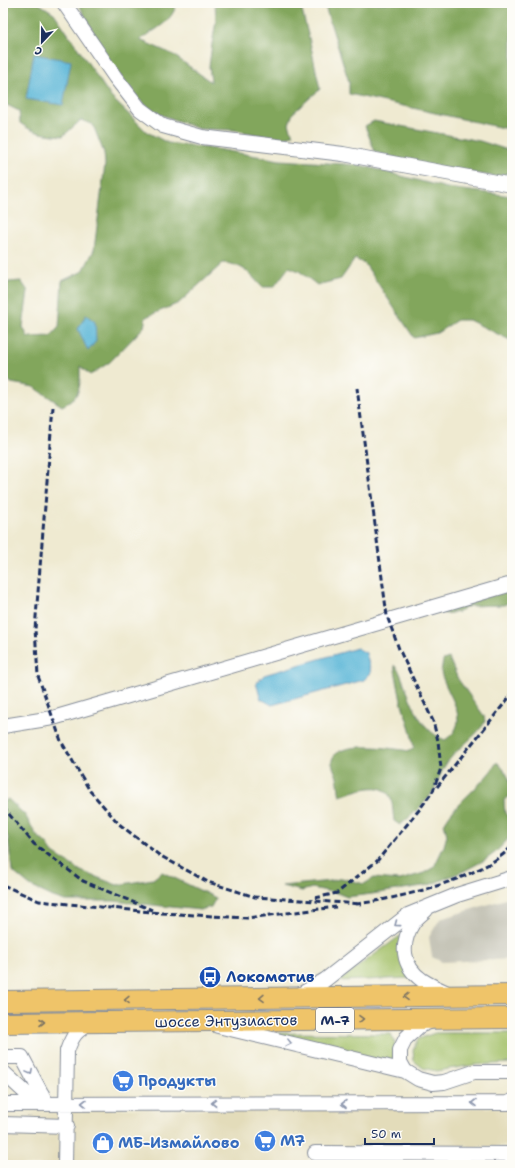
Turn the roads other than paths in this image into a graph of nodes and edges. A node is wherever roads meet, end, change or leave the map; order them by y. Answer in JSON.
{"nodes":[{"id":1,"x":64,"y":3,"type":"edge"},
{"id":2,"x":512,"y":185,"type":"edge"},
{"id":3,"x":512,"y":584,"type":"edge"},
{"id":4,"x":3,"y":726,"type":"edge"},
{"id":5,"x":512,"y":878,"type":"edge"},
{"id":6,"x":434,"y":902,"type":"junction"},
{"id":7,"x":512,"y":995,"type":"edge"},
{"id":8,"x":463,"y":996,"type":"junction"},
{"id":9,"x":294,"y":998,"type":"junction"},
{"id":10,"x":3,"y":1001,"type":"edge"},
{"id":11,"x":512,"y":1018,"type":"edge"},
{"id":12,"x":439,"y":1019,"type":"junction"},
{"id":13,"x":196,"y":1021,"type":"junction"},
{"id":14,"x":90,"y":1022,"type":"junction"},
{"id":15,"x":3,"y":1023,"type":"edge"},
{"id":16,"x":3,"y":1057,"type":"edge"},
{"id":17,"x":405,"y":1071,"type":"junction"},
{"id":18,"x":3,"y":1072,"type":"edge"},
{"id":19,"x":512,"y":1072,"type":"edge"},
{"id":20,"x":433,"y":1083,"type":"junction"},
{"id":21,"x":44,"y":1099,"type":"junction"},
{"id":22,"x":512,"y":1101,"type":"edge"},
{"id":23,"x":66,"y":1103,"type":"junction"},
{"id":24,"x":420,"y":1103,"type":"junction"},
{"id":25,"x":3,"y":1104,"type":"edge"},
{"id":26,"x":3,"y":1124,"type":"edge"},
{"id":27,"x":67,"y":1126,"type":"junction"},
{"id":28,"x":315,"y":1154,"type":"dead end"},
{"id":29,"x":512,"y":1154,"type":"edge"},
{"id":30,"x":65,"y":1165,"type":"edge"}],
"edges":[{"from":1,"to":2,"type":"street"},
{"from":3,"to":4,"type":"street"},
{"from":5,"to":6,"type":"street"},
{"from":6,"to":8,"type":"street"},
{"from":6,"to":9,"type":"street","one_way":true},
{"from":7,"to":8,"type":"highway","number":"М-7"},
{"from":8,"to":9,"type":"highway","name":"шоссе Энтузиастов","number":"М-7","one_way":true},
{"from":9,"to":10,"type":"highway","name":"шоссе Энтузиастов","number":"М-7","one_way":true},
{"from":11,"to":12,"type":"highway","name":"шоссе Энтузиастов","number":"М-7"},
{"from":13,"to":12,"type":"highway","name":"шоссе Энтузиастов","number":"М-7","one_way":true},
{"from":12,"to":17,"type":"street"},
{"from":13,"to":14,"type":"highway","name":"шоссе Энтузиастов","number":"М-7"},
{"from":13,"to":17,"type":"street","one_way":true},
{"from":15,"to":14,"type":"highway","name":"шоссе Энтузиастов","number":"М-7","one_way":true},
{"from":14,"to":23,"type":"street"},
{"from":16,"to":21,"type":"street","one_way":true},
{"from":17,"to":20,"type":"street"},
{"from":18,"to":21,"type":"street"},
{"from":19,"to":20,"type":"street"},
{"from":20,"to":24,"type":"street"},
{"from":21,"to":23,"type":"street"},
{"from":21,"to":25,"type":"street"},
{"from":22,"to":24,"type":"street","one_way":true},
{"from":24,"to":23,"type":"street","one_way":true},
{"from":23,"to":27,"type":"street"},
{"from":26,"to":27,"type":"street"},
{"from":27,"to":30,"type":"street"},
{"from":28,"to":29,"type":"street"}]}
